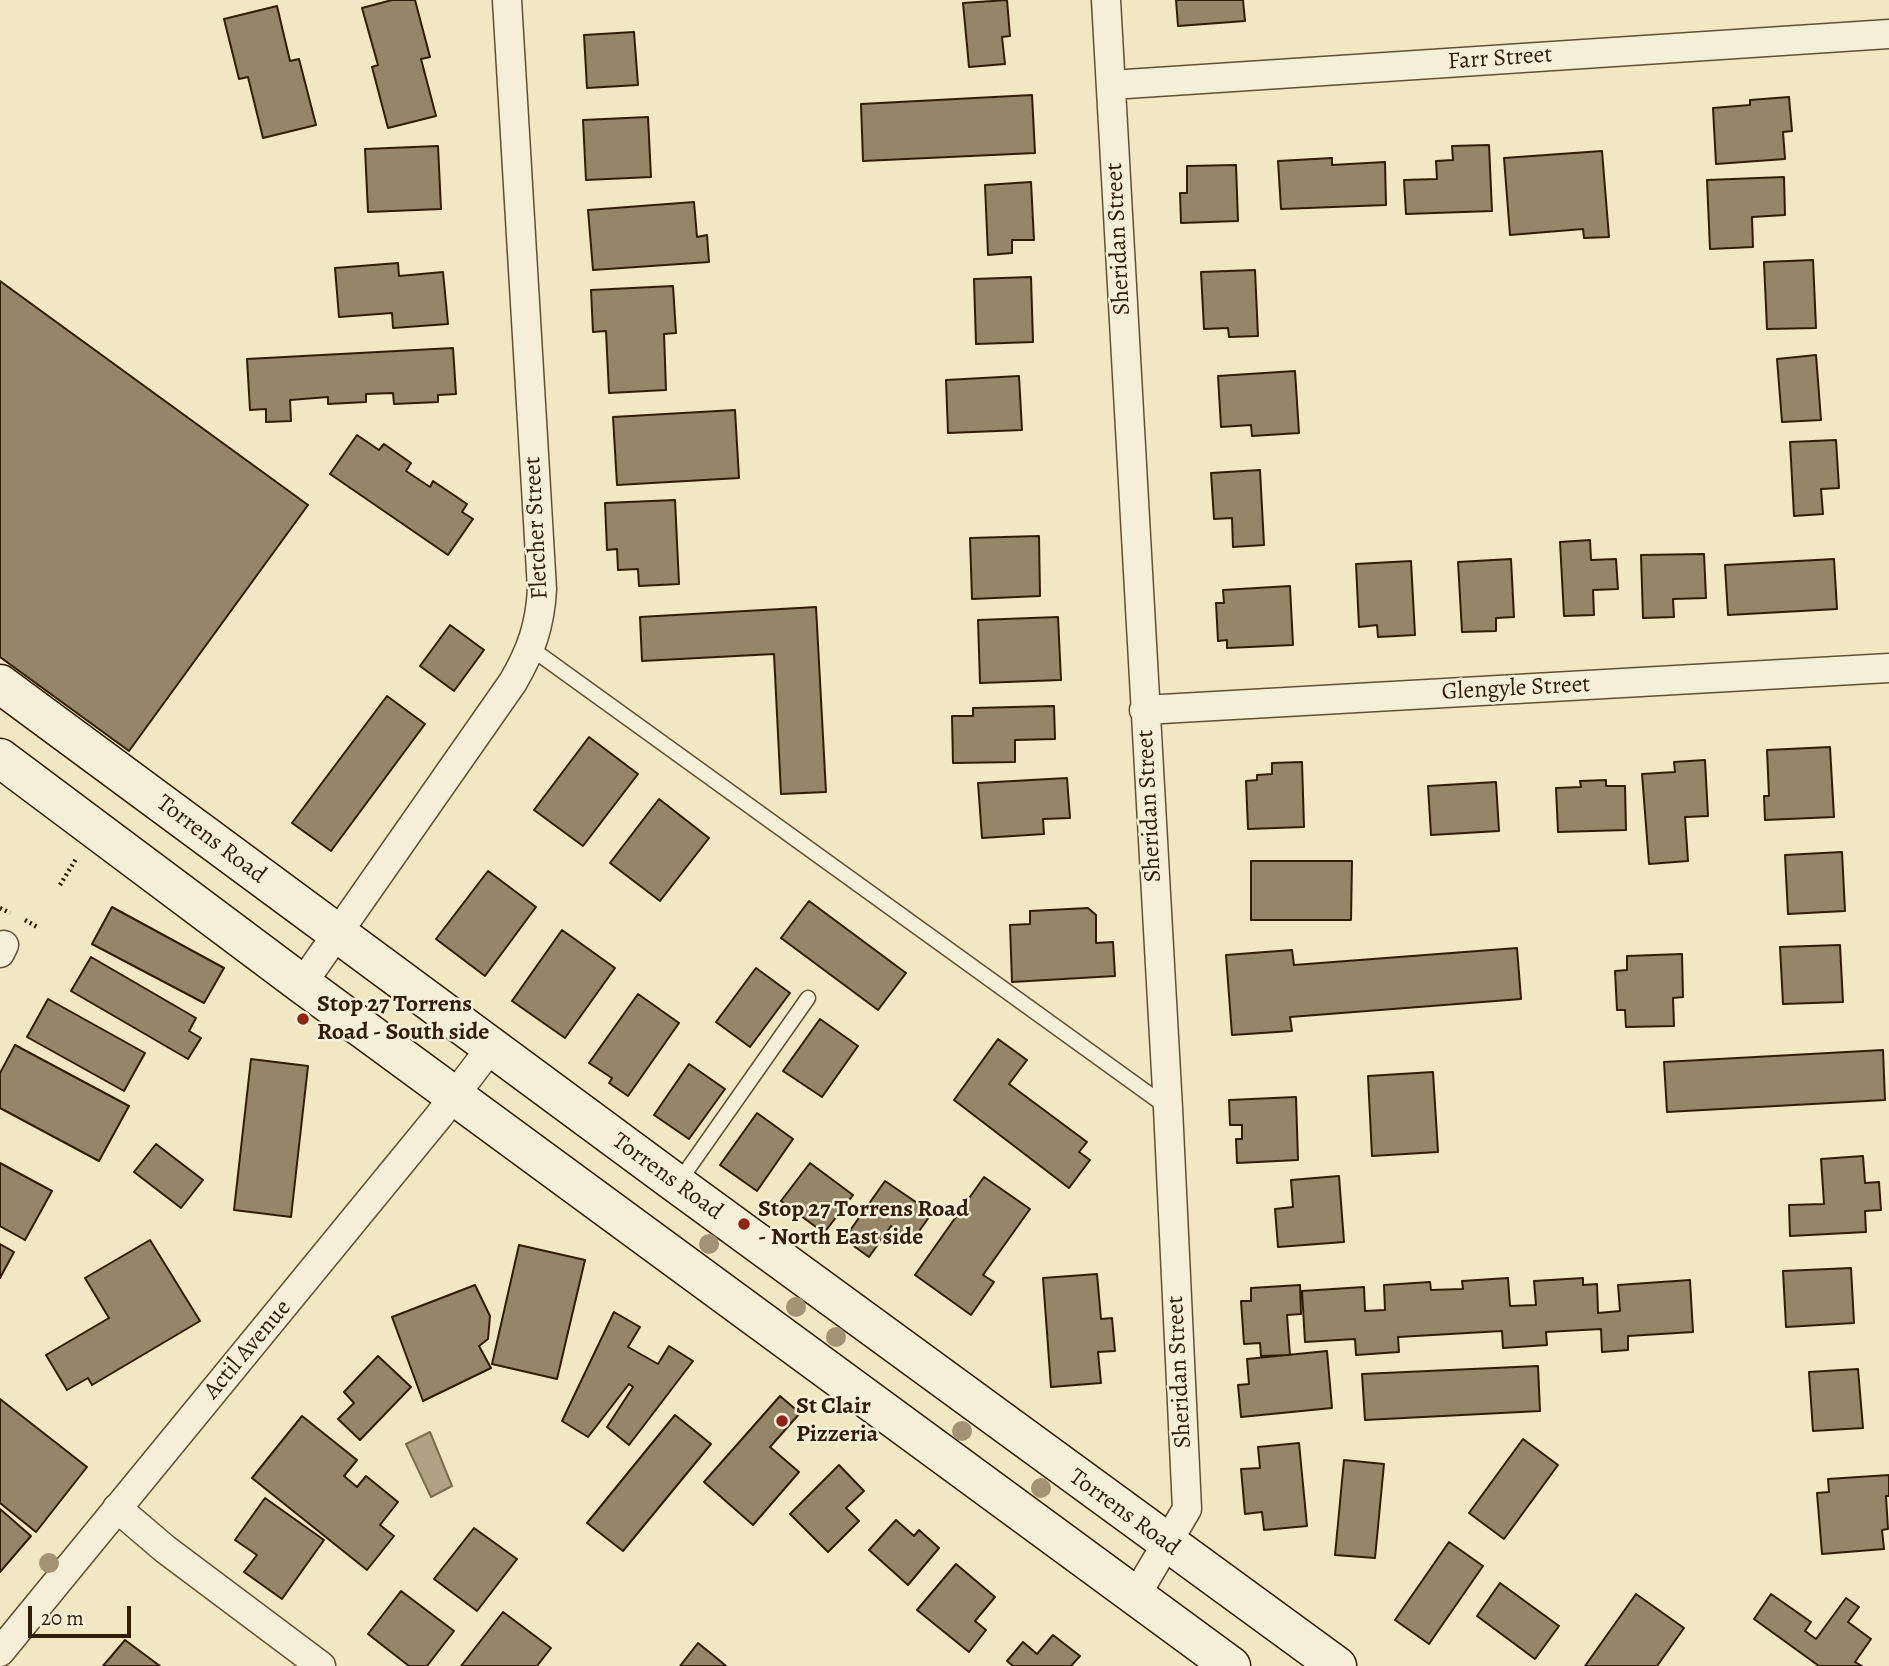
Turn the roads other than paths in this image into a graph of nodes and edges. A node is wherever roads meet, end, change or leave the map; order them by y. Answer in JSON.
{"nodes":[{"id":1,"x":507,"y":0,"type":"edge"},
{"id":2,"x":1106,"y":0,"type":"edge"},
{"id":3,"x":1889,"y":34,"type":"edge"},
{"id":4,"x":1111,"y":85,"type":"junction"},
{"id":5,"x":532,"y":649,"type":"junction"},
{"id":6,"x":1889,"y":668,"type":"edge"},
{"id":7,"x":0,"y":684,"type":"edge"},
{"id":8,"x":1144,"y":710,"type":"junction"},
{"id":9,"x":0,"y":758,"type":"edge"},
{"id":10,"x":338,"y":934,"type":"junction"},
{"id":11,"x":302,"y":984,"type":"junction"},
{"id":12,"x":808,"y":998,"type":"dead end"},
{"id":13,"x":492,"y":1046,"type":"junction"},
{"id":14,"x":454,"y":1095,"type":"junction"},
{"id":15,"x":1168,"y":1108,"type":"junction"},
{"id":16,"x":677,"y":1184,"type":"junction"},
{"id":17,"x":117,"y":1508,"type":"junction"},
{"id":18,"x":1167,"y":1545,"type":"junction"},
{"id":19,"x":1135,"y":1597,"type":"junction"},
{"id":20,"x":0,"y":1652,"type":"edge"},
{"id":21,"x":321,"y":1666,"type":"edge"},
{"id":22,"x":1231,"y":1666,"type":"edge"},
{"id":23,"x":1337,"y":1666,"type":"edge"}],
"edges":[{"from":1,"to":5,"type":"street","name":"Fletcher Street"},
{"from":2,"to":4,"type":"street","name":"Sheridan Street"},
{"from":3,"to":4,"type":"street","name":"Farr Street"},
{"from":4,"to":8,"type":"street","name":"Sheridan Street"},
{"from":5,"to":10,"type":"street","name":"Fletcher Street"},
{"from":5,"to":15,"type":"lane"},
{"from":6,"to":8,"type":"street","name":"Glengyle Street"},
{"from":7,"to":10,"type":"main road","name":"Torrens Road"},
{"from":8,"to":15,"type":"street","name":"Sheridan Street"},
{"from":9,"to":11,"type":"main road"},
{"from":10,"to":11,"type":"street","name":"Fletcher Street"},
{"from":10,"to":13,"type":"main road","name":"Torrens Road"},
{"from":11,"to":14,"type":"main road"},
{"from":12,"to":16,"type":"lane"},
{"from":13,"to":14,"type":"street","name":"Actil Avenue"},
{"from":13,"to":16,"type":"main road","name":"Torrens Road"},
{"from":14,"to":17,"type":"street","name":"Actil Avenue"},
{"from":14,"to":19,"type":"main road"},
{"from":15,"to":18,"type":"street","name":"Sheridan Street"},
{"from":16,"to":18,"type":"main road","name":"Torrens Road"},
{"from":17,"to":20,"type":"street","name":"Actil Avenue"},
{"from":17,"to":21,"type":"street"},
{"from":18,"to":19,"type":"street","name":"Sheridan Street"},
{"from":18,"to":23,"type":"main road","name":"Torrens Road"},
{"from":19,"to":22,"type":"main road"}]}
